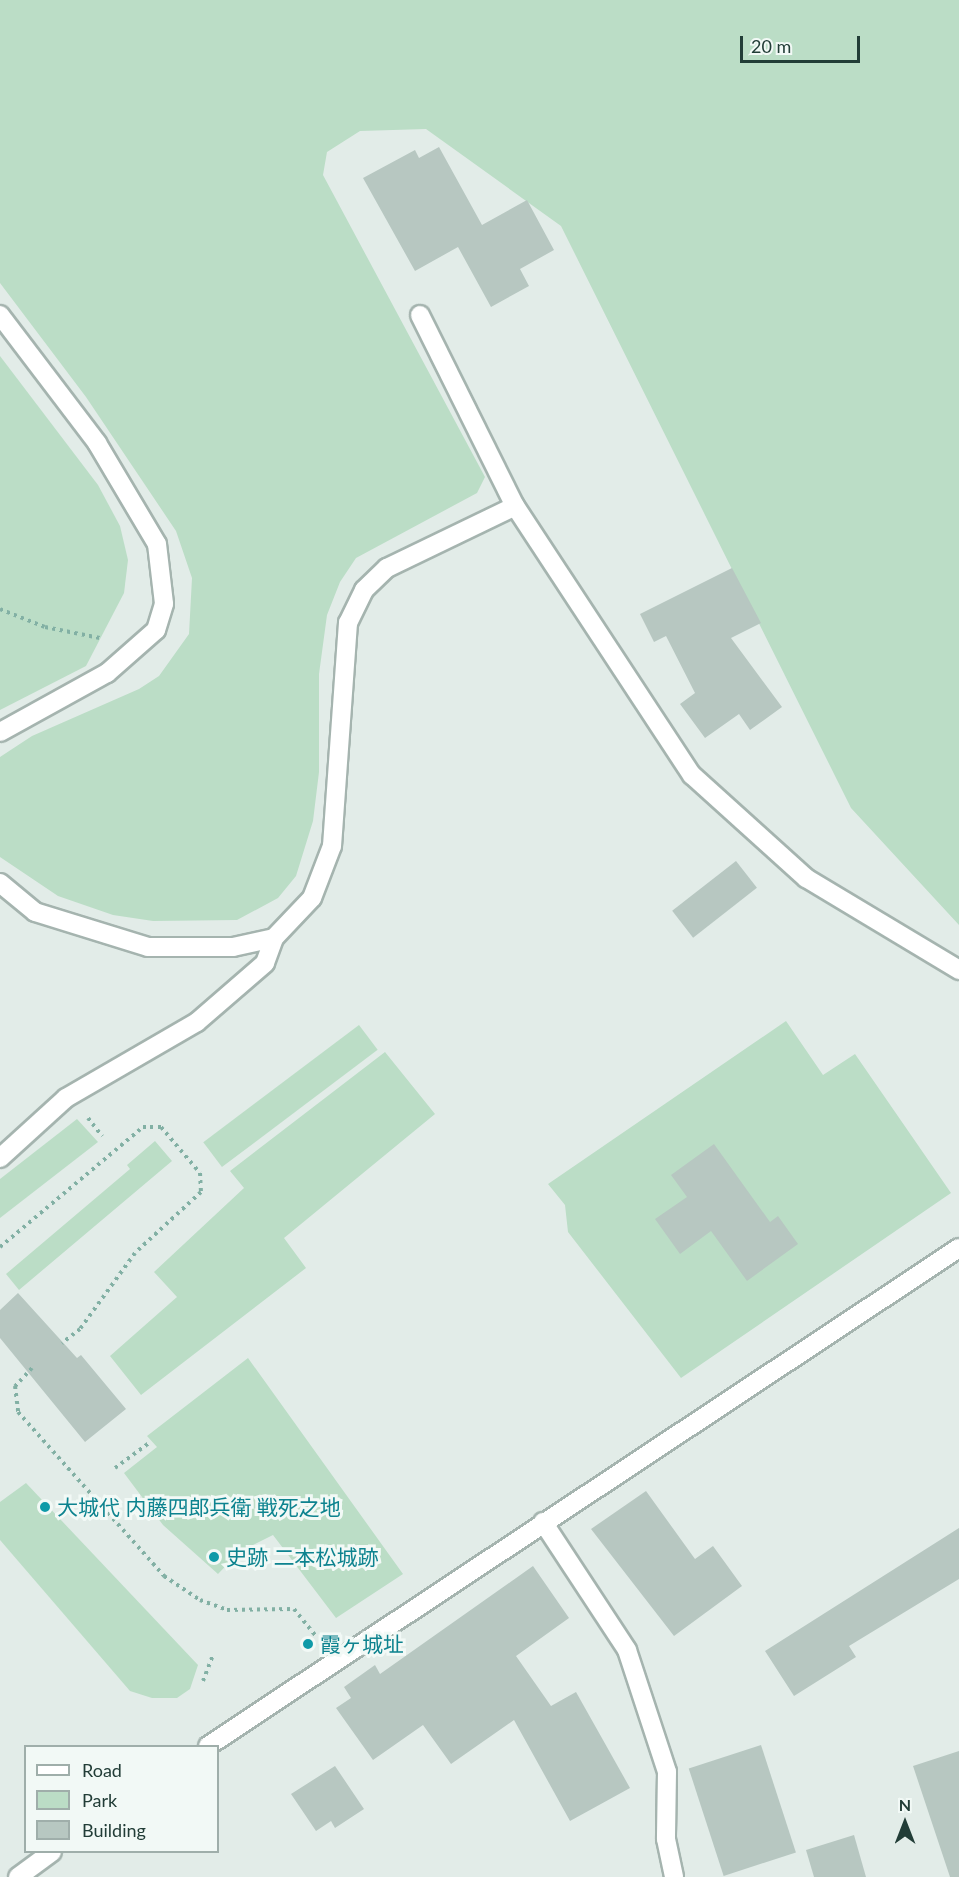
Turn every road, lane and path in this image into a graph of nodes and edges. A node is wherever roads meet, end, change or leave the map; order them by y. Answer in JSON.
{"nodes":[{"id":1,"x":0,"y":315,"type":"edge"},
{"id":2,"x":420,"y":315,"type":"dead end"},
{"id":3,"x":515,"y":506,"type":"junction"},
{"id":4,"x":0,"y":609,"type":"edge"},
{"id":5,"x":138,"y":646,"type":"junction"},
{"id":6,"x":0,"y":732,"type":"edge"},
{"id":7,"x":0,"y":883,"type":"edge"},
{"id":8,"x":274,"y":938,"type":"junction"},
{"id":9,"x":959,"y":970,"type":"edge"},
{"id":10,"x":85,"y":1115,"type":"dead end"},
{"id":11,"x":102,"y":1136,"type":"dead end"},
{"id":12,"x":0,"y":1158,"type":"edge"},
{"id":13,"x":0,"y":1247,"type":"edge"},
{"id":14,"x":959,"y":1248,"type":"edge"},
{"id":15,"x":63,"y":1343,"type":"dead end"},
{"id":16,"x":32,"y":1368,"type":"dead end"},
{"id":17,"x":149,"y":1443,"type":"dead end"},
{"id":18,"x":115,"y":1468,"type":"dead end"},
{"id":19,"x":543,"y":1522,"type":"junction"},
{"id":20,"x":213,"y":1655,"type":"dead end"},
{"id":21,"x":336,"y":1661,"type":"junction"},
{"id":22,"x":203,"y":1681,"type":"dead end"},
{"id":23,"x":210,"y":1745,"type":"edge"},
{"id":24,"x":49,"y":1853,"type":"edge"},
{"id":25,"x":18,"y":1877,"type":"edge"},
{"id":26,"x":674,"y":1877,"type":"edge"}],
"edges":[{"from":1,"to":5,"type":"street"},
{"from":2,"to":3,"type":"street"},
{"from":3,"to":8,"type":"street"},
{"from":3,"to":9,"type":"street"},
{"from":4,"to":5,"type":"path"},
{"from":5,"to":6,"type":"street"},
{"from":7,"to":8,"type":"street"},
{"from":8,"to":12,"type":"street"},
{"from":10,"to":11,"type":"path"},
{"from":13,"to":15,"type":"path"},
{"from":14,"to":19,"type":"street"},
{"from":16,"to":21,"type":"path"},
{"from":17,"to":18,"type":"path"},
{"from":19,"to":21,"type":"street"},
{"from":19,"to":26,"type":"street"},
{"from":20,"to":22,"type":"path"},
{"from":21,"to":23,"type":"street"},
{"from":24,"to":25,"type":"street"}]}
